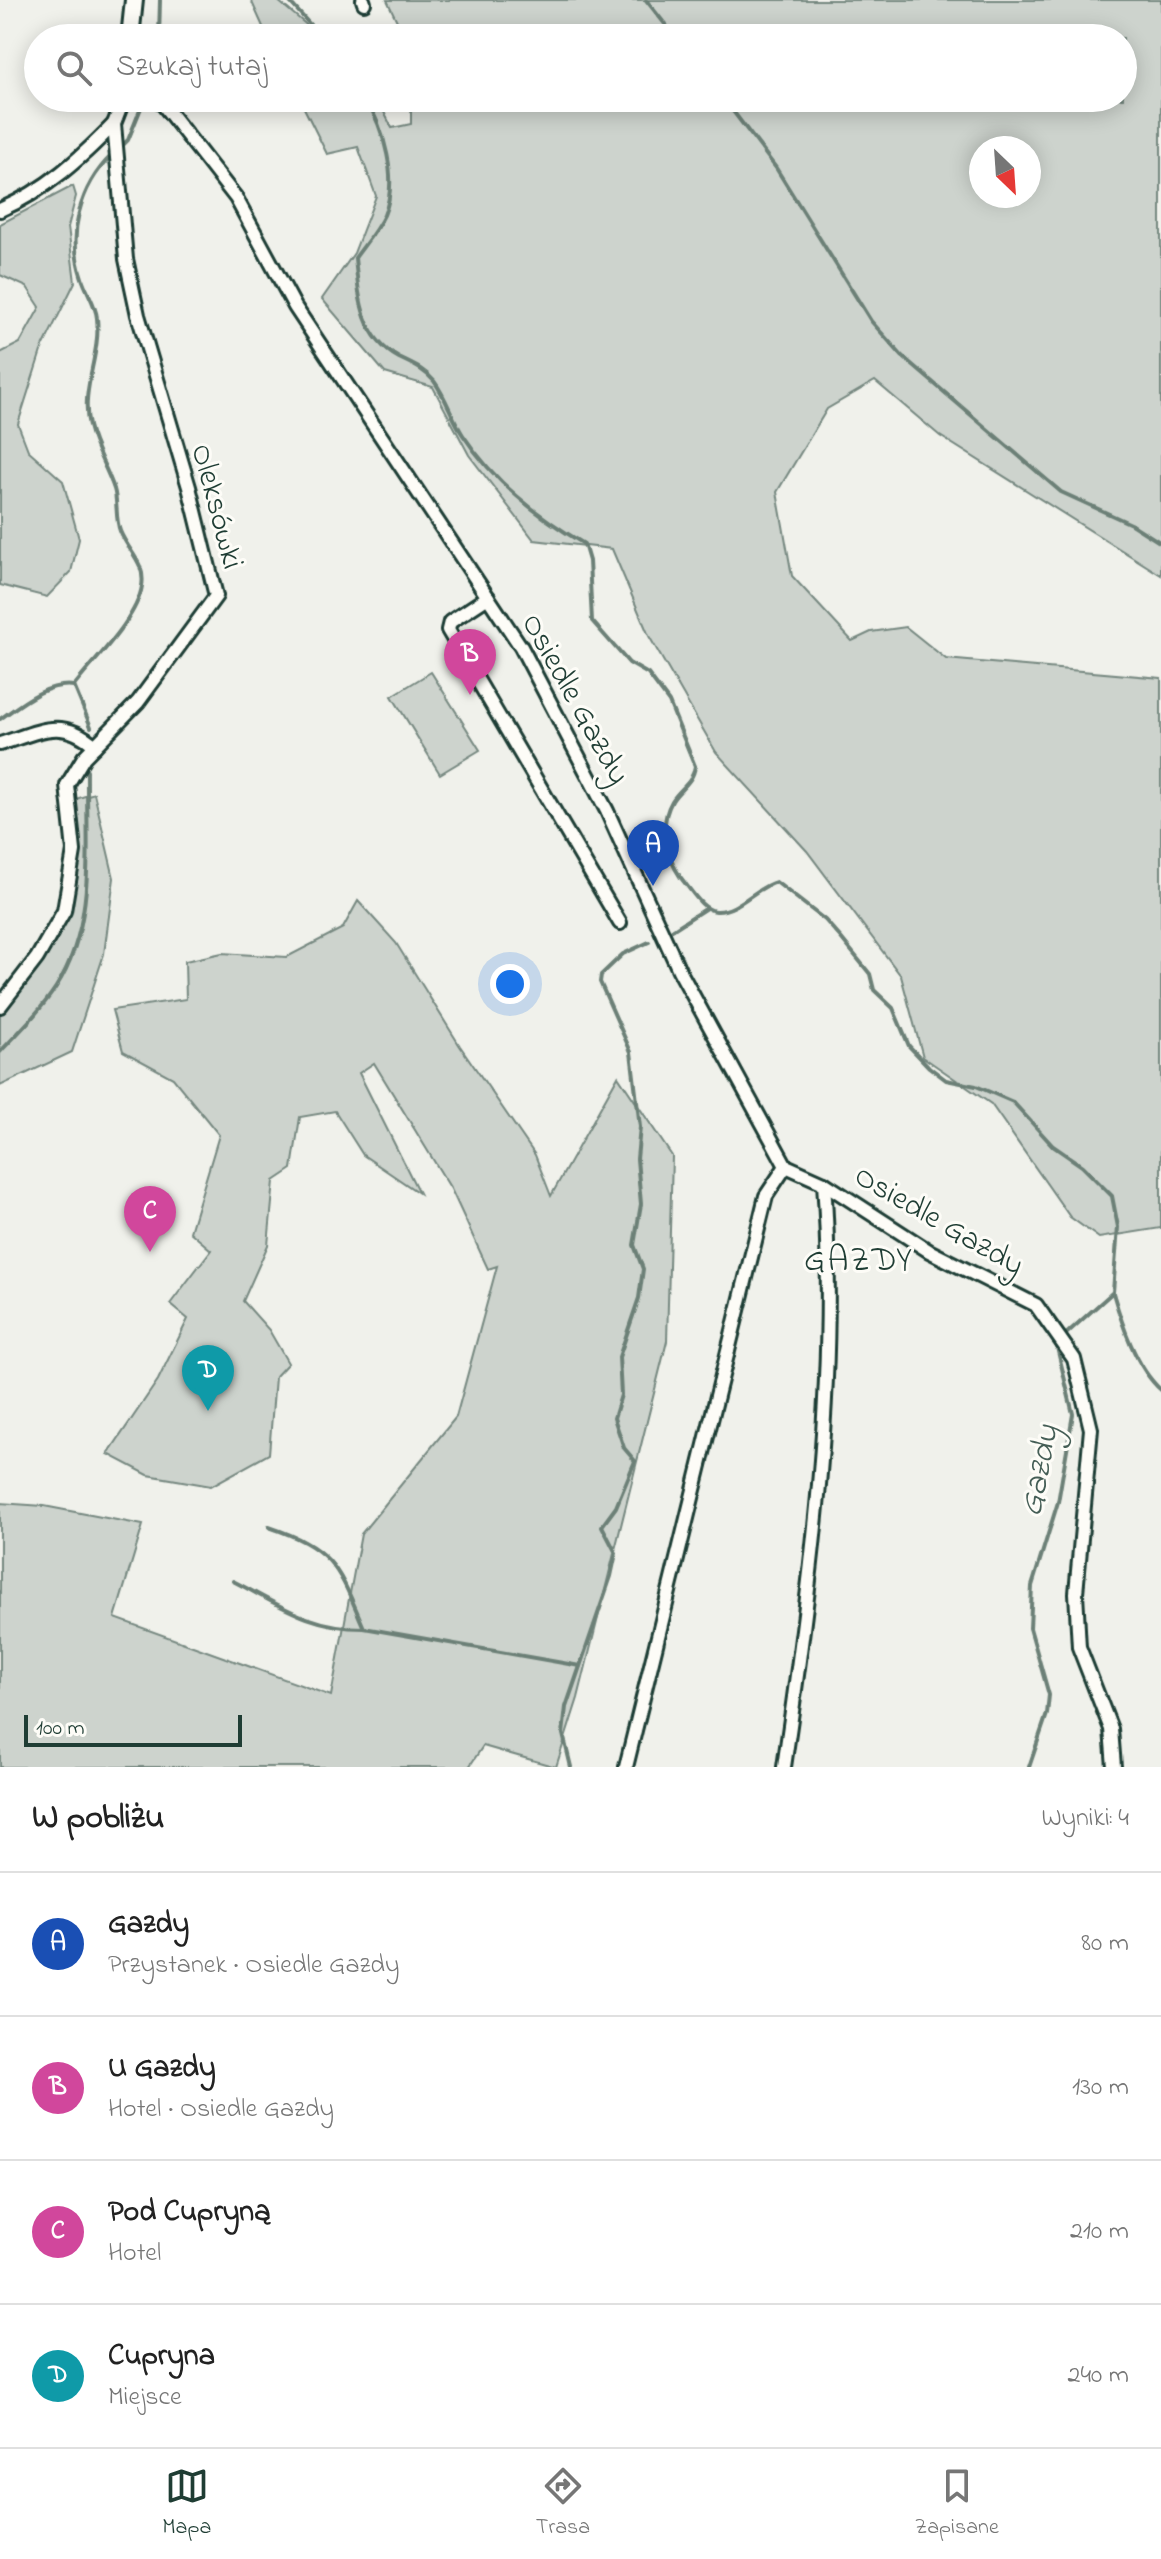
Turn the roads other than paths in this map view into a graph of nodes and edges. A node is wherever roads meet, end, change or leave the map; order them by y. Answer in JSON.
{"nodes":[{"id":1,"x":134,"y":0,"type":"edge"},
{"id":2,"x":131,"y":24,"type":"edge"},
{"id":3,"x":119,"y":112,"type":"edge"},
{"id":4,"x":169,"y":112,"type":"edge"},
{"id":5,"x":114,"y":124,"type":"junction"},
{"id":6,"x":0,"y":210,"type":"edge"},
{"id":7,"x":488,"y":597,"type":"junction"},
{"id":8,"x":0,"y":744,"type":"edge"},
{"id":9,"x":95,"y":746,"type":"junction"},
{"id":10,"x":620,"y":923,"type":"dead end"},
{"id":11,"x":0,"y":1006,"type":"edge"},
{"id":12,"x":786,"y":1166,"type":"junction"},
{"id":13,"x":824,"y":1183,"type":"junction"},
{"id":14,"x":626,"y":1767,"type":"edge"},
{"id":15,"x":784,"y":1767,"type":"edge"},
{"id":16,"x":1114,"y":1767,"type":"edge"}],
"edges":[{"from":1,"to":2,"type":"street"},
{"from":3,"to":5,"type":"street","name":"Oleksówki"},
{"from":4,"to":7,"type":"street","name":"Osiedle Gazdy"},
{"from":5,"to":6,"type":"street"},
{"from":5,"to":9,"type":"street","name":"Oleksówki"},
{"from":7,"to":10,"type":"street"},
{"from":7,"to":12,"type":"street","name":"Osiedle Gazdy"},
{"from":8,"to":9,"type":"street"},
{"from":9,"to":11,"type":"street","name":"Oleksówki"},
{"from":12,"to":13,"type":"street","name":"Osiedle Gazdy"},
{"from":12,"to":14,"type":"street"},
{"from":13,"to":15,"type":"street"},
{"from":13,"to":16,"type":"street","name":"Osiedle Gazdy"}]}
